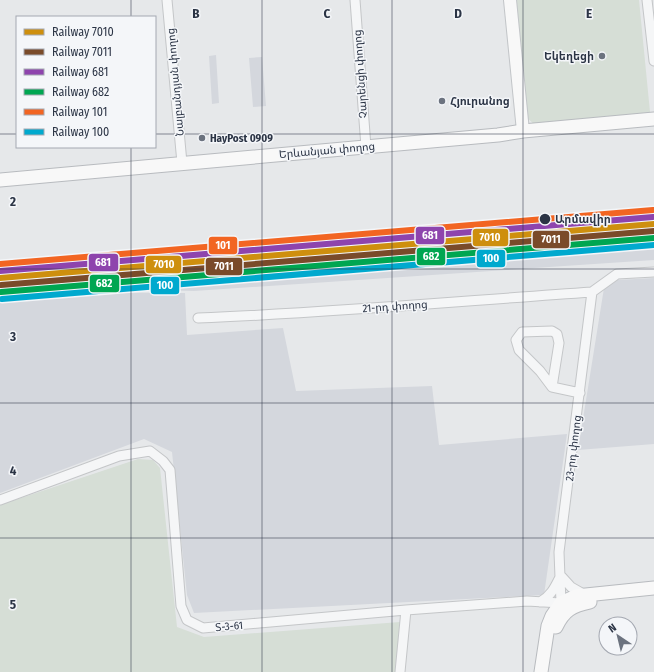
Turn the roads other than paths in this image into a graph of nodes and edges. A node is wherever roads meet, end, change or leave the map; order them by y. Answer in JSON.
{"nodes":[{"id":1,"x":167,"y":0,"type":"edge"},
{"id":2,"x":355,"y":0,"type":"edge"},
{"id":3,"x":510,"y":0,"type":"edge"},
{"id":4,"x":647,"y":0,"type":"edge"},
{"id":5,"x":654,"y":61,"type":"edge"},
{"id":6,"x":654,"y":119,"type":"edge"},
{"id":7,"x":523,"y":131,"type":"junction"},
{"id":8,"x":366,"y":147,"type":"junction"},
{"id":9,"x":182,"y":163,"type":"junction"},
{"id":10,"x":0,"y":180,"type":"edge"},
{"id":11,"x":654,"y":272,"type":"edge"},
{"id":12,"x":592,"y":292,"type":"junction"},
{"id":13,"x":198,"y":318,"type":"dead end"},
{"id":14,"x":552,"y":387,"type":"junction"},
{"id":15,"x":580,"y":393,"type":"junction"},
{"id":16,"x":0,"y":500,"type":"edge"},
{"id":17,"x":561,"y":576,"type":"junction"},
{"id":18,"x":654,"y":588,"type":"edge"},
{"id":19,"x":585,"y":595,"type":"junction"},
{"id":20,"x":654,"y":596,"type":"edge"},
{"id":21,"x":540,"y":602,"type":"junction"},
{"id":22,"x":564,"y":607,"type":"junction"},
{"id":23,"x":406,"y":610,"type":"junction"},
{"id":24,"x":548,"y":625,"type":"junction"},
{"id":25,"x":400,"y":672,"type":"edge"},
{"id":26,"x":541,"y":672,"type":"edge"},
{"id":27,"x":548,"y":672,"type":"edge"}],
"edges":[{"from":1,"to":9,"type":"street","name":"Նալբանդյան փողոց"},
{"from":2,"to":8,"type":"street","name":"Չարենցի փողոց"},
{"from":3,"to":7,"type":"main road"},
{"from":4,"to":5,"type":"street"},
{"from":6,"to":7,"type":"highway","name":"Երևանյան փողոց"},
{"from":7,"to":8,"type":"highway","name":"Երևանյան փողոց"},
{"from":8,"to":9,"type":"highway","name":"Երևանյան փողոց"},
{"from":9,"to":10,"type":"highway","name":"Երևանյան փողոց"},
{"from":11,"to":12,"type":"street"},
{"from":12,"to":13,"type":"street","name":"21-րդ փողոց"},
{"from":12,"to":15,"type":"street","name":"23-րդ փողոց"},
{"from":14,"to":14,"type":"street"},
{"from":14,"to":15,"type":"street"},
{"from":15,"to":17,"type":"street","name":"23-րդ փողոց"},
{"from":16,"to":23,"type":"street","name":"Տ-3-61","number":"Տ-3-61"},
{"from":17,"to":19,"type":"street"},
{"from":17,"to":21,"type":"street"},
{"from":17,"to":22,"type":"street","name":"23-րդ փողոց"},
{"from":18,"to":19,"type":"highway"},
{"from":19,"to":22,"type":"highway"},
{"from":20,"to":22,"type":"highway"},
{"from":21,"to":22,"type":"street","name":"Տ-3-61","number":"Տ-3-61"},
{"from":21,"to":23,"type":"street","name":"Տ-3-61","number":"Տ-3-61"},
{"from":21,"to":24,"type":"street"},
{"from":22,"to":24,"type":"highway"},
{"from":22,"to":27,"type":"highway"},
{"from":23,"to":25,"type":"street"},
{"from":24,"to":26,"type":"highway"}]}
